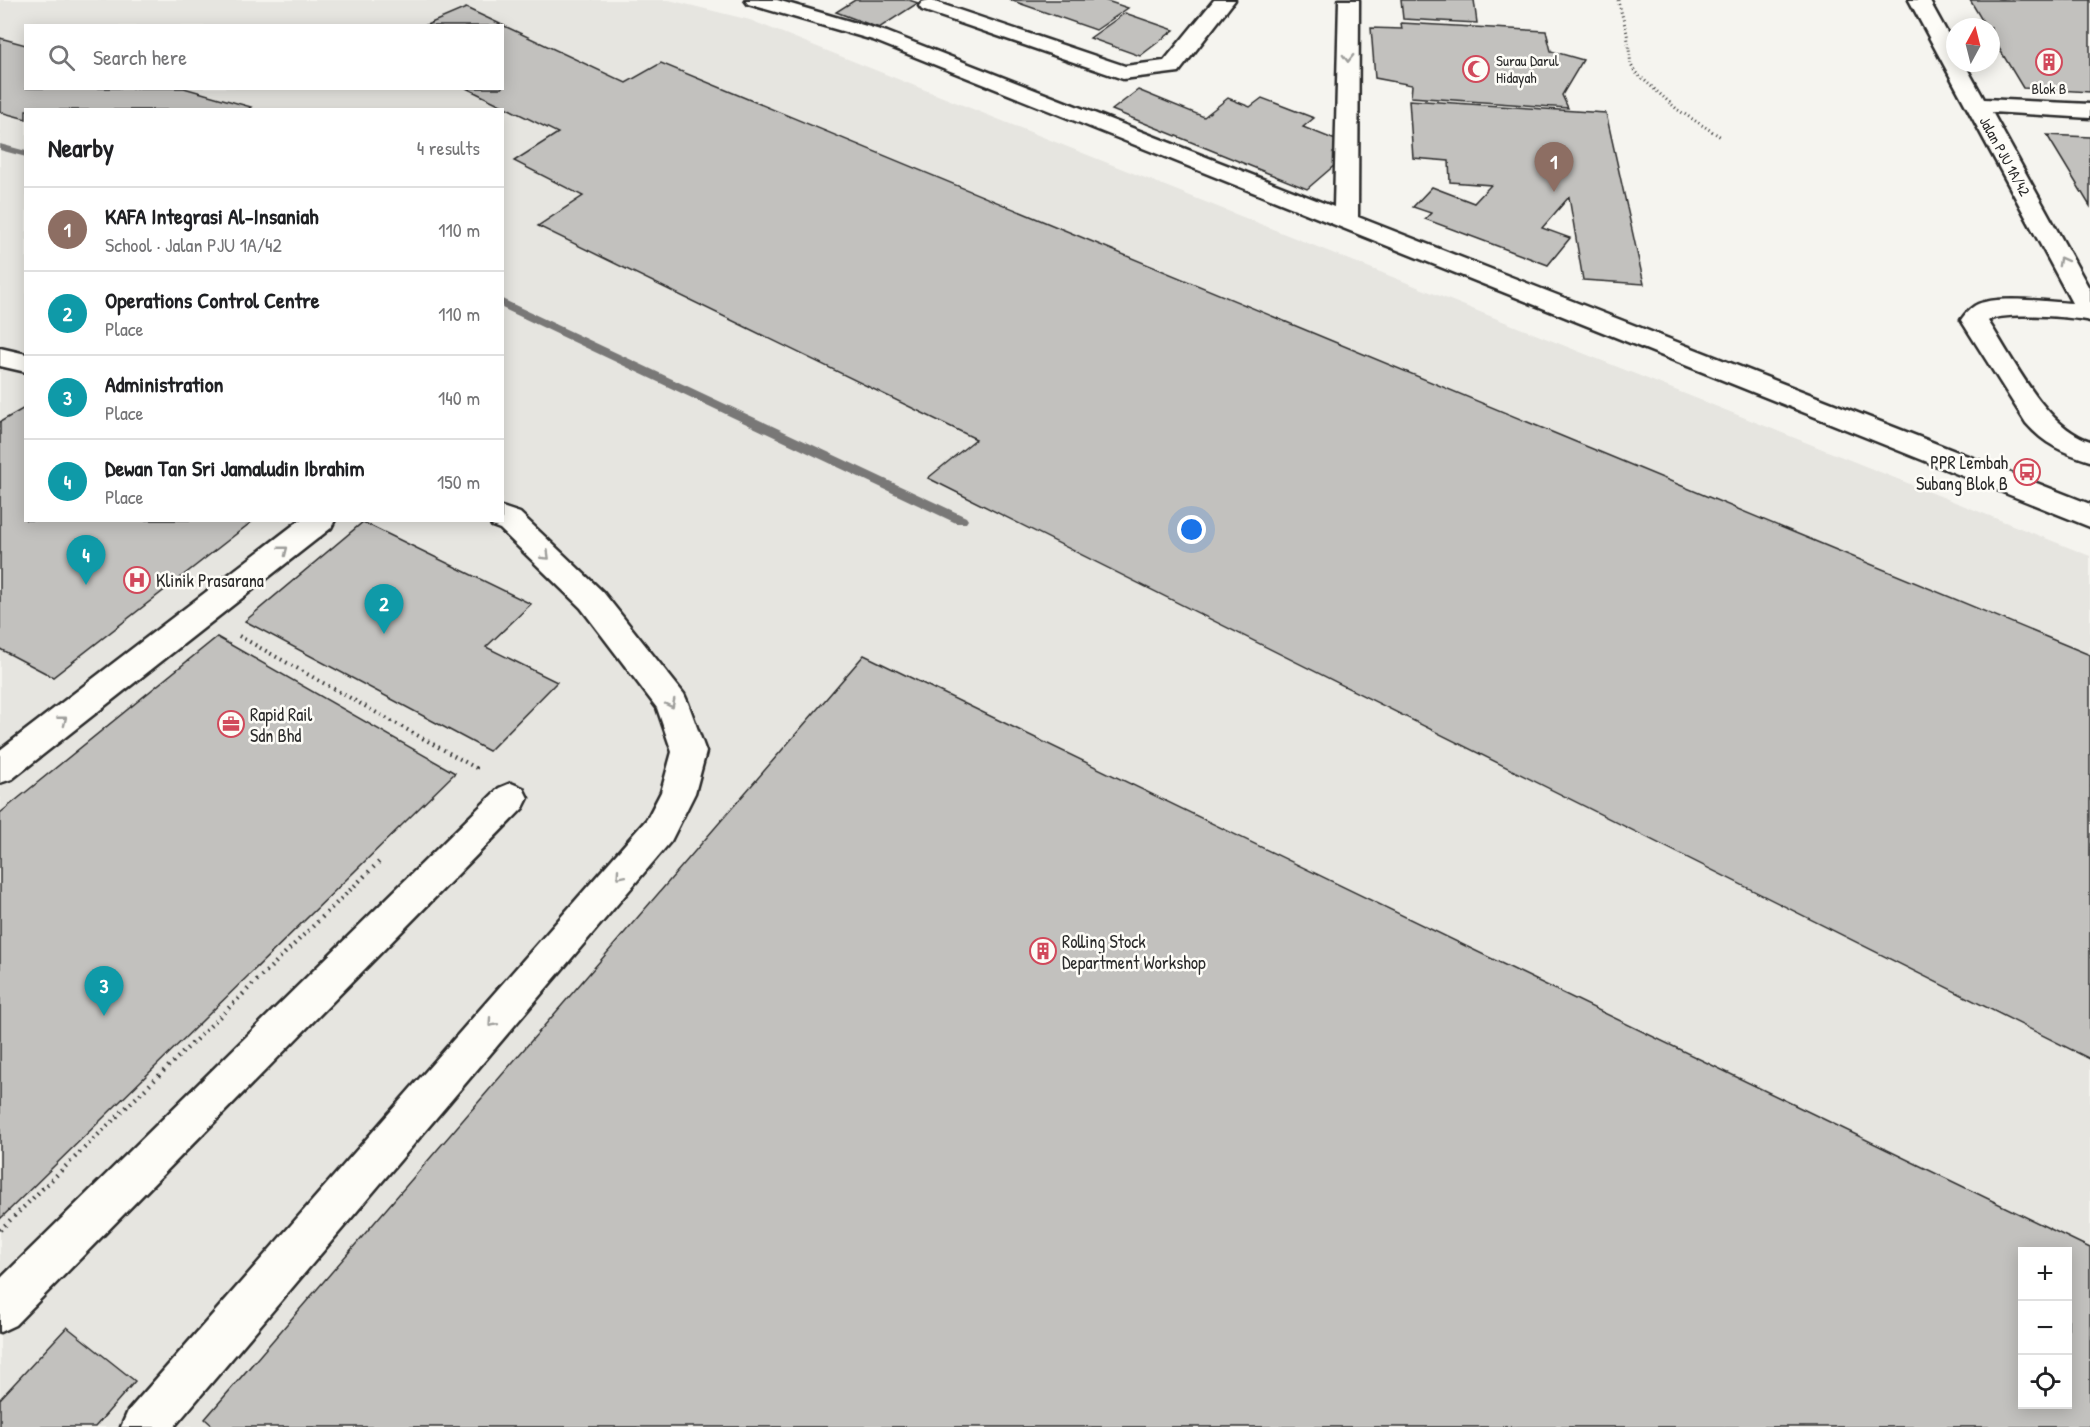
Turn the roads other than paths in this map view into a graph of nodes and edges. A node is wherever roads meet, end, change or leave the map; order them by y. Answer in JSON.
{"nodes":[{"id":1,"x":756,"y":0,"type":"edge"},
{"id":2,"x":1225,"y":0,"type":"edge"},
{"id":3,"x":1349,"y":0,"type":"edge"},
{"id":4,"x":1919,"y":0,"type":"edge"},
{"id":5,"x":930,"y":3,"type":"edge"},
{"id":6,"x":896,"y":26,"type":"junction"},
{"id":7,"x":1977,"y":105,"type":"junction"},
{"id":8,"x":2090,"y":111,"type":"edge"},
{"id":9,"x":1346,"y":222,"type":"junction"},
{"id":10,"x":2090,"y":312,"type":"edge"},
{"id":11,"x":0,"y":357,"type":"edge"},
{"id":12,"x":24,"y":363,"type":"edge"},
{"id":13,"x":2090,"y":451,"type":"edge"},
{"id":14,"x":2090,"y":516,"type":"edge"},
{"id":15,"x":504,"y":519,"type":"edge"},
{"id":16,"x":318,"y":522,"type":"edge"},
{"id":17,"x":8,"y":751,"type":"edge"},
{"id":18,"x":511,"y":798,"type":"dead end"},
{"id":19,"x":0,"y":1311,"type":"edge"},
{"id":20,"x":144,"y":1427,"type":"edge"}],
"edges":[{"from":1,"to":6,"type":"street"},
{"from":2,"to":5,"type":"street"},
{"from":3,"to":9,"type":"street","one_way":true},
{"from":4,"to":7,"type":"street","name":"Jalan PJU 1A/42"},
{"from":5,"to":6,"type":"street"},
{"from":6,"to":9,"type":"street"},
{"from":7,"to":8,"type":"street"},
{"from":10,"to":7,"type":"street","name":"Jalan PJU 1A/42","one_way":true},
{"from":9,"to":14,"type":"street"},
{"from":10,"to":13,"type":"street"},
{"from":11,"to":12,"type":"street"},
{"from":15,"to":20,"type":"street","one_way":true},
{"from":17,"to":16,"type":"street","one_way":true},
{"from":18,"to":19,"type":"street"}]}
